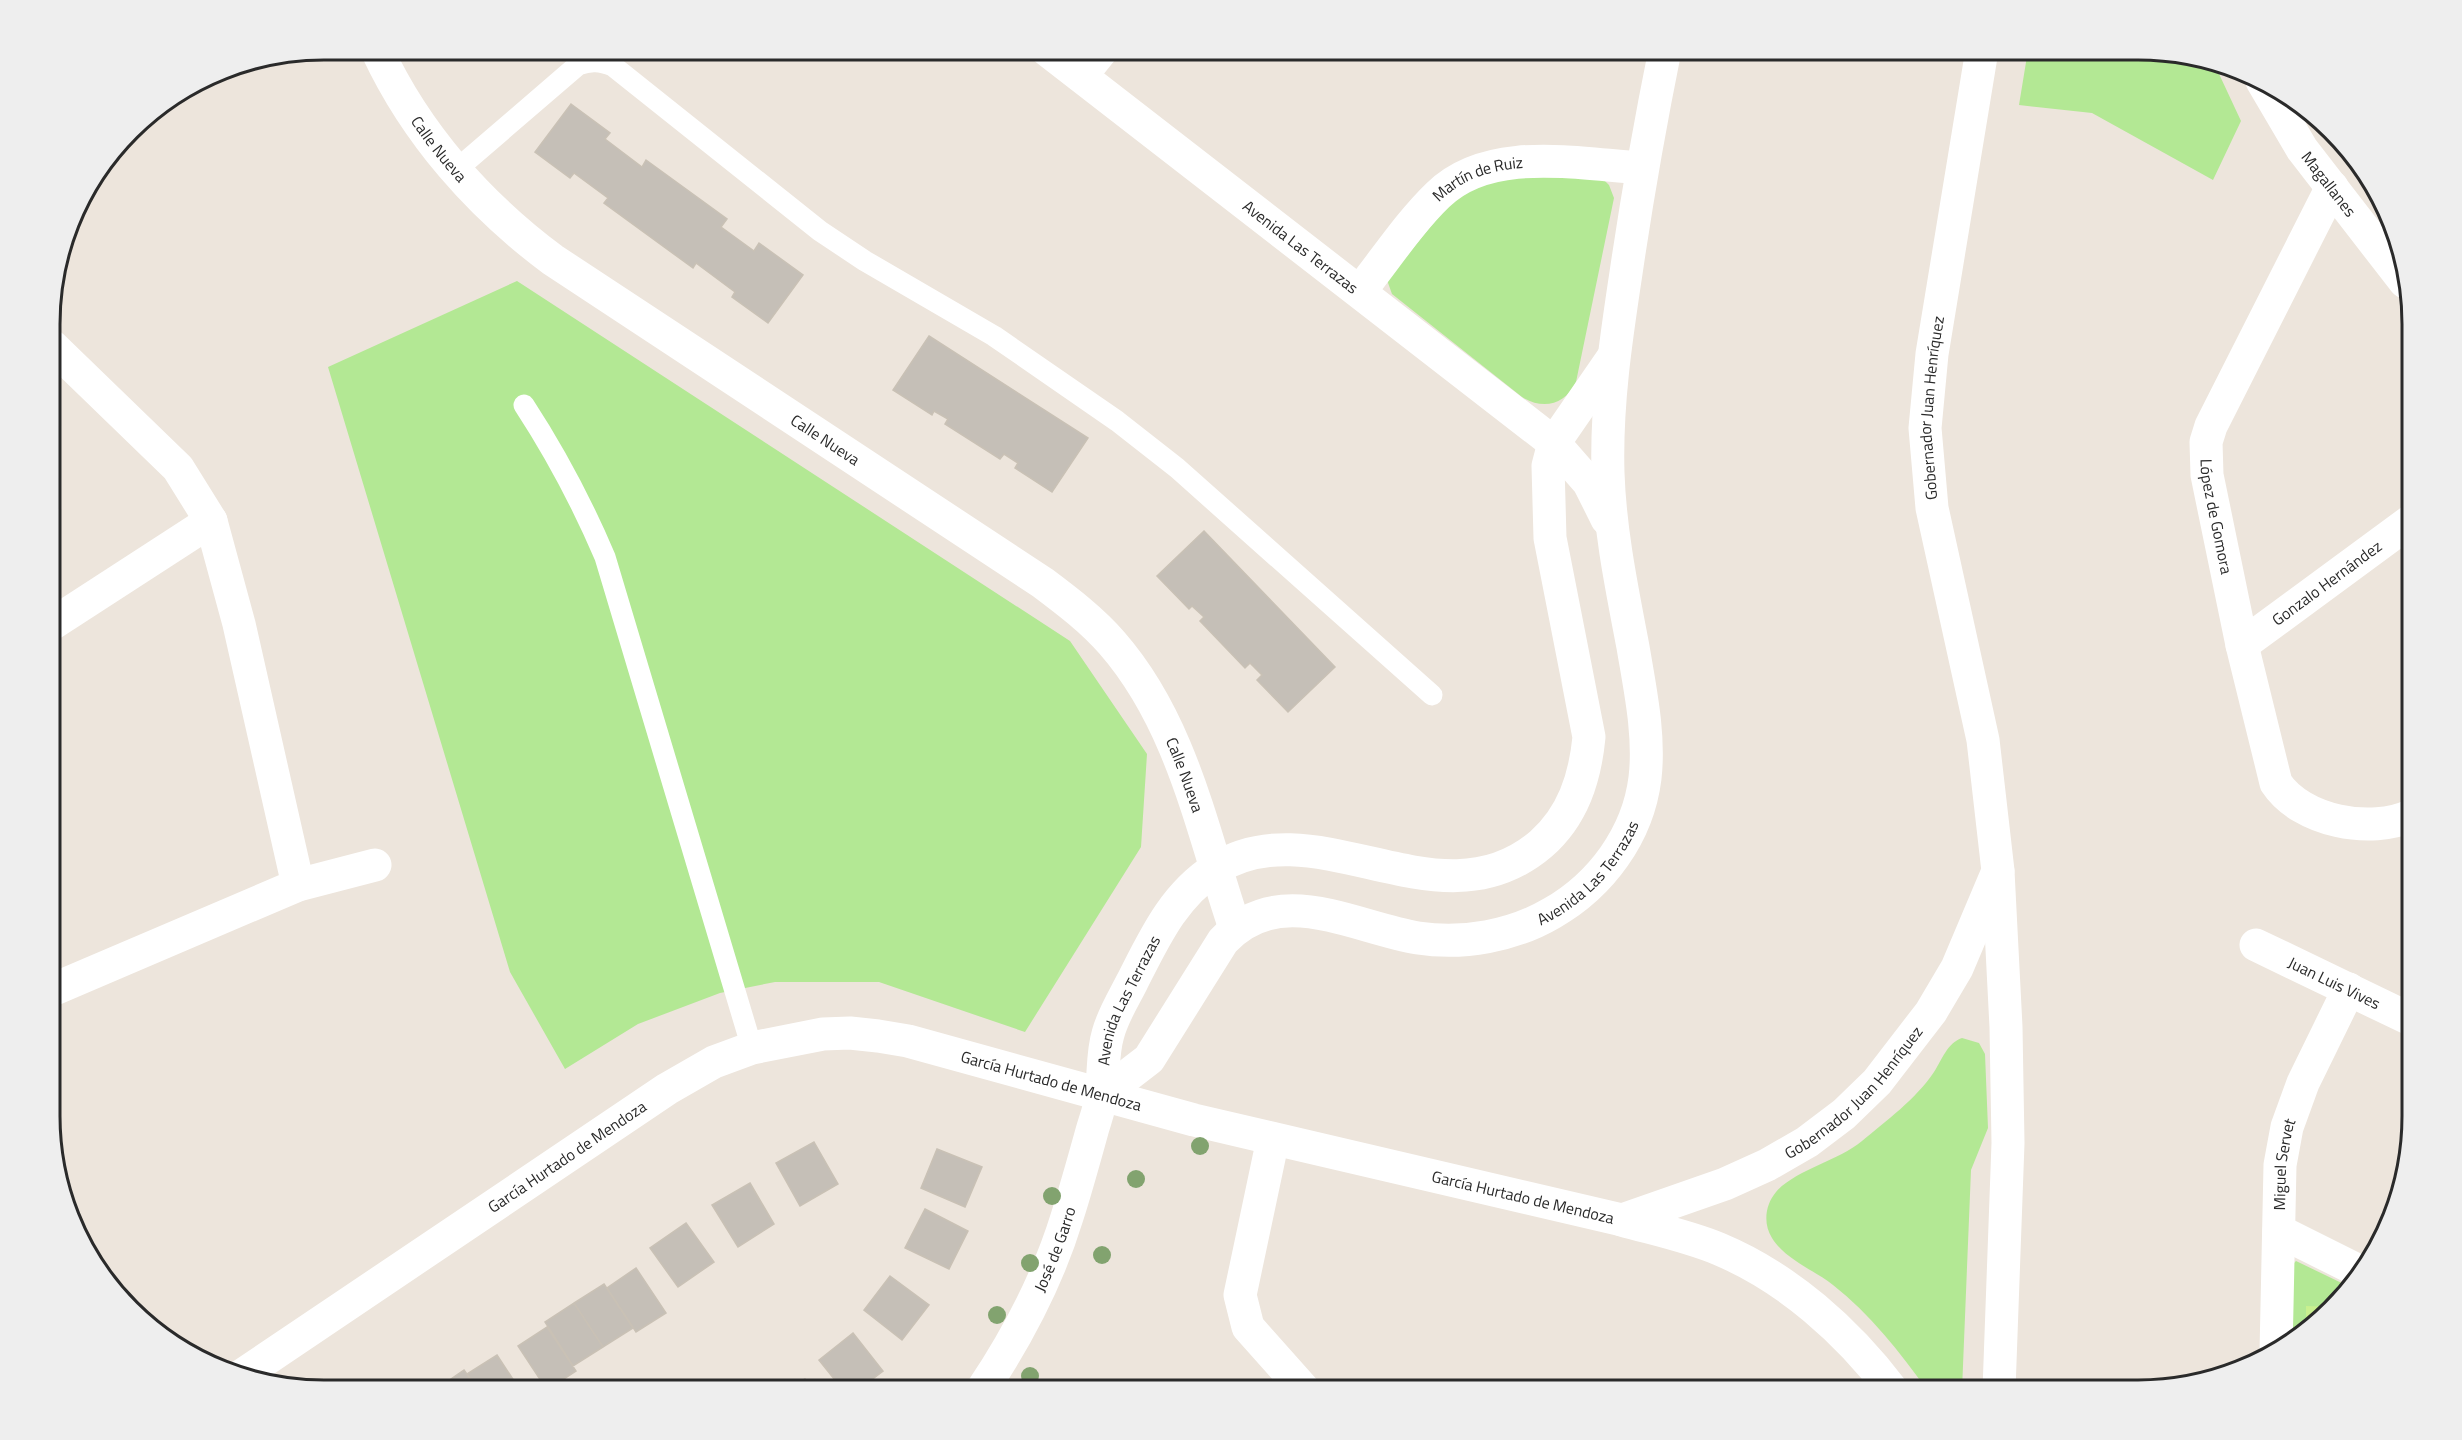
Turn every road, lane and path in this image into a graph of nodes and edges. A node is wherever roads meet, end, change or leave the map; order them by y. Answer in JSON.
{"nodes":[{"id":1,"x":383,"y":60,"type":"edge"},
{"id":2,"x":1060,"y":60,"type":"edge"},
{"id":3,"x":1094,"y":60,"type":"edge"},
{"id":4,"x":1663,"y":60,"type":"edge"},
{"id":5,"x":1980,"y":60,"type":"edge"},
{"id":6,"x":1081,"y":76,"type":"junction"},
{"id":7,"x":2270,"y":95,"type":"edge"},
{"id":8,"x":1642,"y":168,"type":"junction"},
{"id":9,"x":456,"y":170,"type":"junction"},
{"id":10,"x":2332,"y":188,"type":"junction"},
{"id":11,"x":2379,"y":232,"type":"edge"},
{"id":12,"x":2394,"y":262,"type":"edge"},
{"id":13,"x":1360,"y":291,"type":"junction"},
{"id":14,"x":60,"y":353,"type":"edge"},
{"id":15,"x":1613,"y":356,"type":"junction"},
{"id":16,"x":524,"y":405,"type":"dead end"},
{"id":17,"x":1554,"y":443,"type":"junction"},
{"id":18,"x":211,"y":521,"type":"junction"},
{"id":19,"x":2402,"y":527,"type":"edge"},
{"id":20,"x":1612,"y":532,"type":"junction"},
{"id":21,"x":60,"y":619,"type":"edge"},
{"id":22,"x":2242,"y":645,"type":"junction"},
{"id":23,"x":1432,"y":695,"type":"dead end"},
{"id":24,"x":2402,"y":818,"type":"edge"},
{"id":25,"x":375,"y":865,"type":"dead end"},
{"id":26,"x":1215,"y":869,"type":"junction"},
{"id":27,"x":1998,"y":871,"type":"junction"},
{"id":28,"x":298,"y":885,"type":"junction"},
{"id":29,"x":1235,"y":928,"type":"junction"},
{"id":30,"x":2256,"y":945,"type":"dead end"},
{"id":31,"x":60,"y":987,"type":"edge"},
{"id":32,"x":2349,"y":989,"type":"junction"},
{"id":33,"x":2402,"y":1015,"type":"edge"},
{"id":34,"x":752,"y":1048,"type":"junction"},
{"id":35,"x":1101,"y":1096,"type":"junction"},
{"id":36,"x":1274,"y":1139,"type":"junction"},
{"id":37,"x":1622,"y":1220,"type":"junction"},
{"id":38,"x":2279,"y":1232,"type":"junction"},
{"id":39,"x":2354,"y":1268,"type":"edge"},
{"id":40,"x":2276,"y":1341,"type":"edge"},
{"id":41,"x":251,"y":1369,"type":"edge"},
{"id":42,"x":988,"y":1380,"type":"edge"},
{"id":43,"x":1295,"y":1380,"type":"edge"},
{"id":44,"x":1884,"y":1380,"type":"edge"},
{"id":45,"x":1999,"y":1380,"type":"edge"}],
"edges":[{"from":1,"to":9,"type":"street","name":"Calle Nueva"},
{"from":2,"to":6,"type":"street","name":"Avenida Las Terrazas"},
{"from":3,"to":6,"type":"street"},
{"from":4,"to":8,"type":"street","name":"Avenida Las Terrazas"},
{"from":5,"to":27,"type":"street","name":"Gobernador Juan Henríquez"},
{"from":6,"to":13,"type":"street","name":"Avenida Las Terrazas"},
{"from":7,"to":10,"type":"street","name":"Magallanes"},
{"from":8,"to":13,"type":"street","name":"Martín de Ruiz"},
{"from":8,"to":15,"type":"street","name":"Avenida Las Terrazas"},
{"from":9,"to":23,"type":"lane"},
{"from":9,"to":26,"type":"street","name":"Calle Nueva"},
{"from":10,"to":11,"type":"street","name":"Magallanes"},
{"from":10,"to":22,"type":"street","name":"López de Gomora"},
{"from":11,"to":12,"type":"street","name":"Magallanes"},
{"from":13,"to":17,"type":"street","name":"Avenida Las Terrazas"},
{"from":14,"to":18,"type":"street"},
{"from":15,"to":17,"type":"street","name":"Avenida Las Terrazas"},
{"from":15,"to":20,"type":"street","name":"Avenida Las Terrazas"},
{"from":16,"to":34,"type":"lane"},
{"from":17,"to":20,"type":"street","name":"Avenida Las Terrazas"},
{"from":17,"to":26,"type":"street","name":"Avenida Las Terrazas"},
{"from":18,"to":21,"type":"street"},
{"from":18,"to":28,"type":"street"},
{"from":19,"to":22,"type":"street","name":"Gonzalo Hernández"},
{"from":20,"to":29,"type":"street","name":"Avenida Las Terrazas"},
{"from":22,"to":24,"type":"street","name":"López de Gomora"},
{"from":25,"to":28,"type":"street"},
{"from":26,"to":29,"type":"street","name":"Calle Nueva"},
{"from":26,"to":35,"type":"street","name":"Avenida Las Terrazas"},
{"from":27,"to":37,"type":"street","name":"Gobernador Juan Henríquez"},
{"from":27,"to":45,"type":"street","name":"Gobernador Juan Henríquez"},
{"from":28,"to":31,"type":"street"},
{"from":29,"to":35,"type":"street","name":"Avenida Las Terrazas"},
{"from":30,"to":32,"type":"street","name":"Juan Luis Vives"},
{"from":32,"to":33,"type":"street","name":"Juan Luis Vives"},
{"from":32,"to":38,"type":"street","name":"Miguel Servet"},
{"from":34,"to":35,"type":"street","name":"García Hurtado de Mendoza"},
{"from":34,"to":41,"type":"street","name":"García Hurtado de Mendoza"},
{"from":35,"to":36,"type":"street","name":"García Hurtado de Mendoza"},
{"from":35,"to":42,"type":"street","name":"José de Garro"},
{"from":36,"to":37,"type":"street","name":"García Hurtado de Mendoza"},
{"from":36,"to":43,"type":"street"},
{"from":37,"to":44,"type":"street","name":"García Hurtado de Mendoza"},
{"from":38,"to":39,"type":"street"},
{"from":38,"to":40,"type":"street","name":"Miguel Servet"}]}
